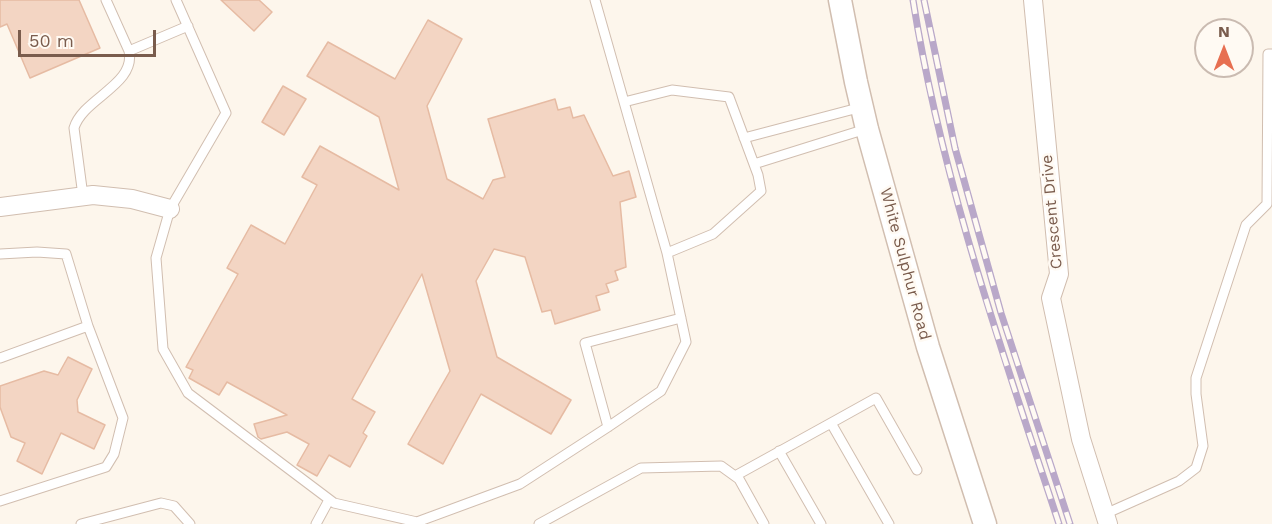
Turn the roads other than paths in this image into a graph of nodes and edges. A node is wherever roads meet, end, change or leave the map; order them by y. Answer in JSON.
{"nodes":[{"id":1,"x":105,"y":0,"type":"edge"},
{"id":2,"x":176,"y":0,"type":"edge"},
{"id":3,"x":595,"y":0,"type":"edge"},
{"id":4,"x":840,"y":0,"type":"edge"},
{"id":5,"x":1033,"y":0,"type":"edge"},
{"id":6,"x":188,"y":26,"type":"junction"},
{"id":7,"x":129,"y":51,"type":"junction"},
{"id":8,"x":1272,"y":54,"type":"edge"},
{"id":9,"x":624,"y":102,"type":"junction"},
{"id":10,"x":862,"y":107,"type":"junction"},
{"id":11,"x":867,"y":129,"type":"junction"},
{"id":12,"x":744,"y":138,"type":"junction"},
{"id":13,"x":754,"y":164,"type":"junction"},
{"id":14,"x":83,"y":196,"type":"junction"},
{"id":15,"x":1270,"y":204,"type":"edge"},
{"id":16,"x":0,"y":207,"type":"edge"},
{"id":17,"x":170,"y":209,"type":"junction"},
{"id":18,"x":0,"y":254,"type":"edge"},
{"id":19,"x":667,"y":254,"type":"junction"},
{"id":20,"x":681,"y":318,"type":"junction"},
{"id":21,"x":88,"y":326,"type":"junction"},
{"id":22,"x":0,"y":358,"type":"edge"},
{"id":23,"x":831,"y":423,"type":"junction"},
{"id":24,"x":608,"y":427,"type":"junction"},
{"id":25,"x":779,"y":451,"type":"junction"},
{"id":26,"x":917,"y":470,"type":"dead end"},
{"id":27,"x":735,"y":476,"type":"junction"},
{"id":28,"x":329,"y":500,"type":"junction"},
{"id":29,"x":0,"y":501,"type":"edge"},
{"id":30,"x":1106,"y":519,"type":"edge"},
{"id":31,"x":81,"y":524,"type":"edge"},
{"id":32,"x":190,"y":524,"type":"edge"},
{"id":33,"x":316,"y":524,"type":"edge"},
{"id":34,"x":539,"y":524,"type":"edge"},
{"id":35,"x":764,"y":524,"type":"edge"},
{"id":36,"x":821,"y":524,"type":"edge"},
{"id":37,"x":889,"y":524,"type":"edge"},
{"id":38,"x":985,"y":524,"type":"edge"}],
"edges":[{"from":1,"to":7,"type":"lane"},
{"from":2,"to":6,"type":"lane"},
{"from":3,"to":9,"type":"lane"},
{"from":4,"to":10,"type":"street","name":"White Sulphur Road"},
{"from":5,"to":30,"type":"street","name":"Crescent Drive"},
{"from":6,"to":7,"type":"lane"},
{"from":6,"to":17,"type":"lane"},
{"from":7,"to":14,"type":"lane"},
{"from":8,"to":15,"type":"lane"},
{"from":9,"to":12,"type":"lane"},
{"from":9,"to":19,"type":"lane"},
{"from":10,"to":11,"type":"street","name":"White Sulphur Road"},
{"from":10,"to":12,"type":"lane"},
{"from":11,"to":13,"type":"lane"},
{"from":11,"to":38,"type":"street","name":"White Sulphur Road"},
{"from":12,"to":13,"type":"lane"},
{"from":13,"to":19,"type":"lane"},
{"from":14,"to":16,"type":"street"},
{"from":14,"to":17,"type":"street"},
{"from":15,"to":30,"type":"lane"},
{"from":17,"to":28,"type":"lane"},
{"from":18,"to":21,"type":"lane"},
{"from":19,"to":20,"type":"lane"},
{"from":20,"to":24,"type":"lane"},
{"from":20,"to":24,"type":"lane"},
{"from":21,"to":22,"type":"lane"},
{"from":21,"to":29,"type":"lane"},
{"from":23,"to":25,"type":"lane"},
{"from":23,"to":26,"type":"lane"},
{"from":23,"to":37,"type":"lane"},
{"from":24,"to":28,"type":"lane"},
{"from":25,"to":27,"type":"lane"},
{"from":25,"to":36,"type":"lane"},
{"from":27,"to":34,"type":"lane"},
{"from":27,"to":35,"type":"lane"},
{"from":28,"to":33,"type":"lane"},
{"from":31,"to":32,"type":"lane"}]}
